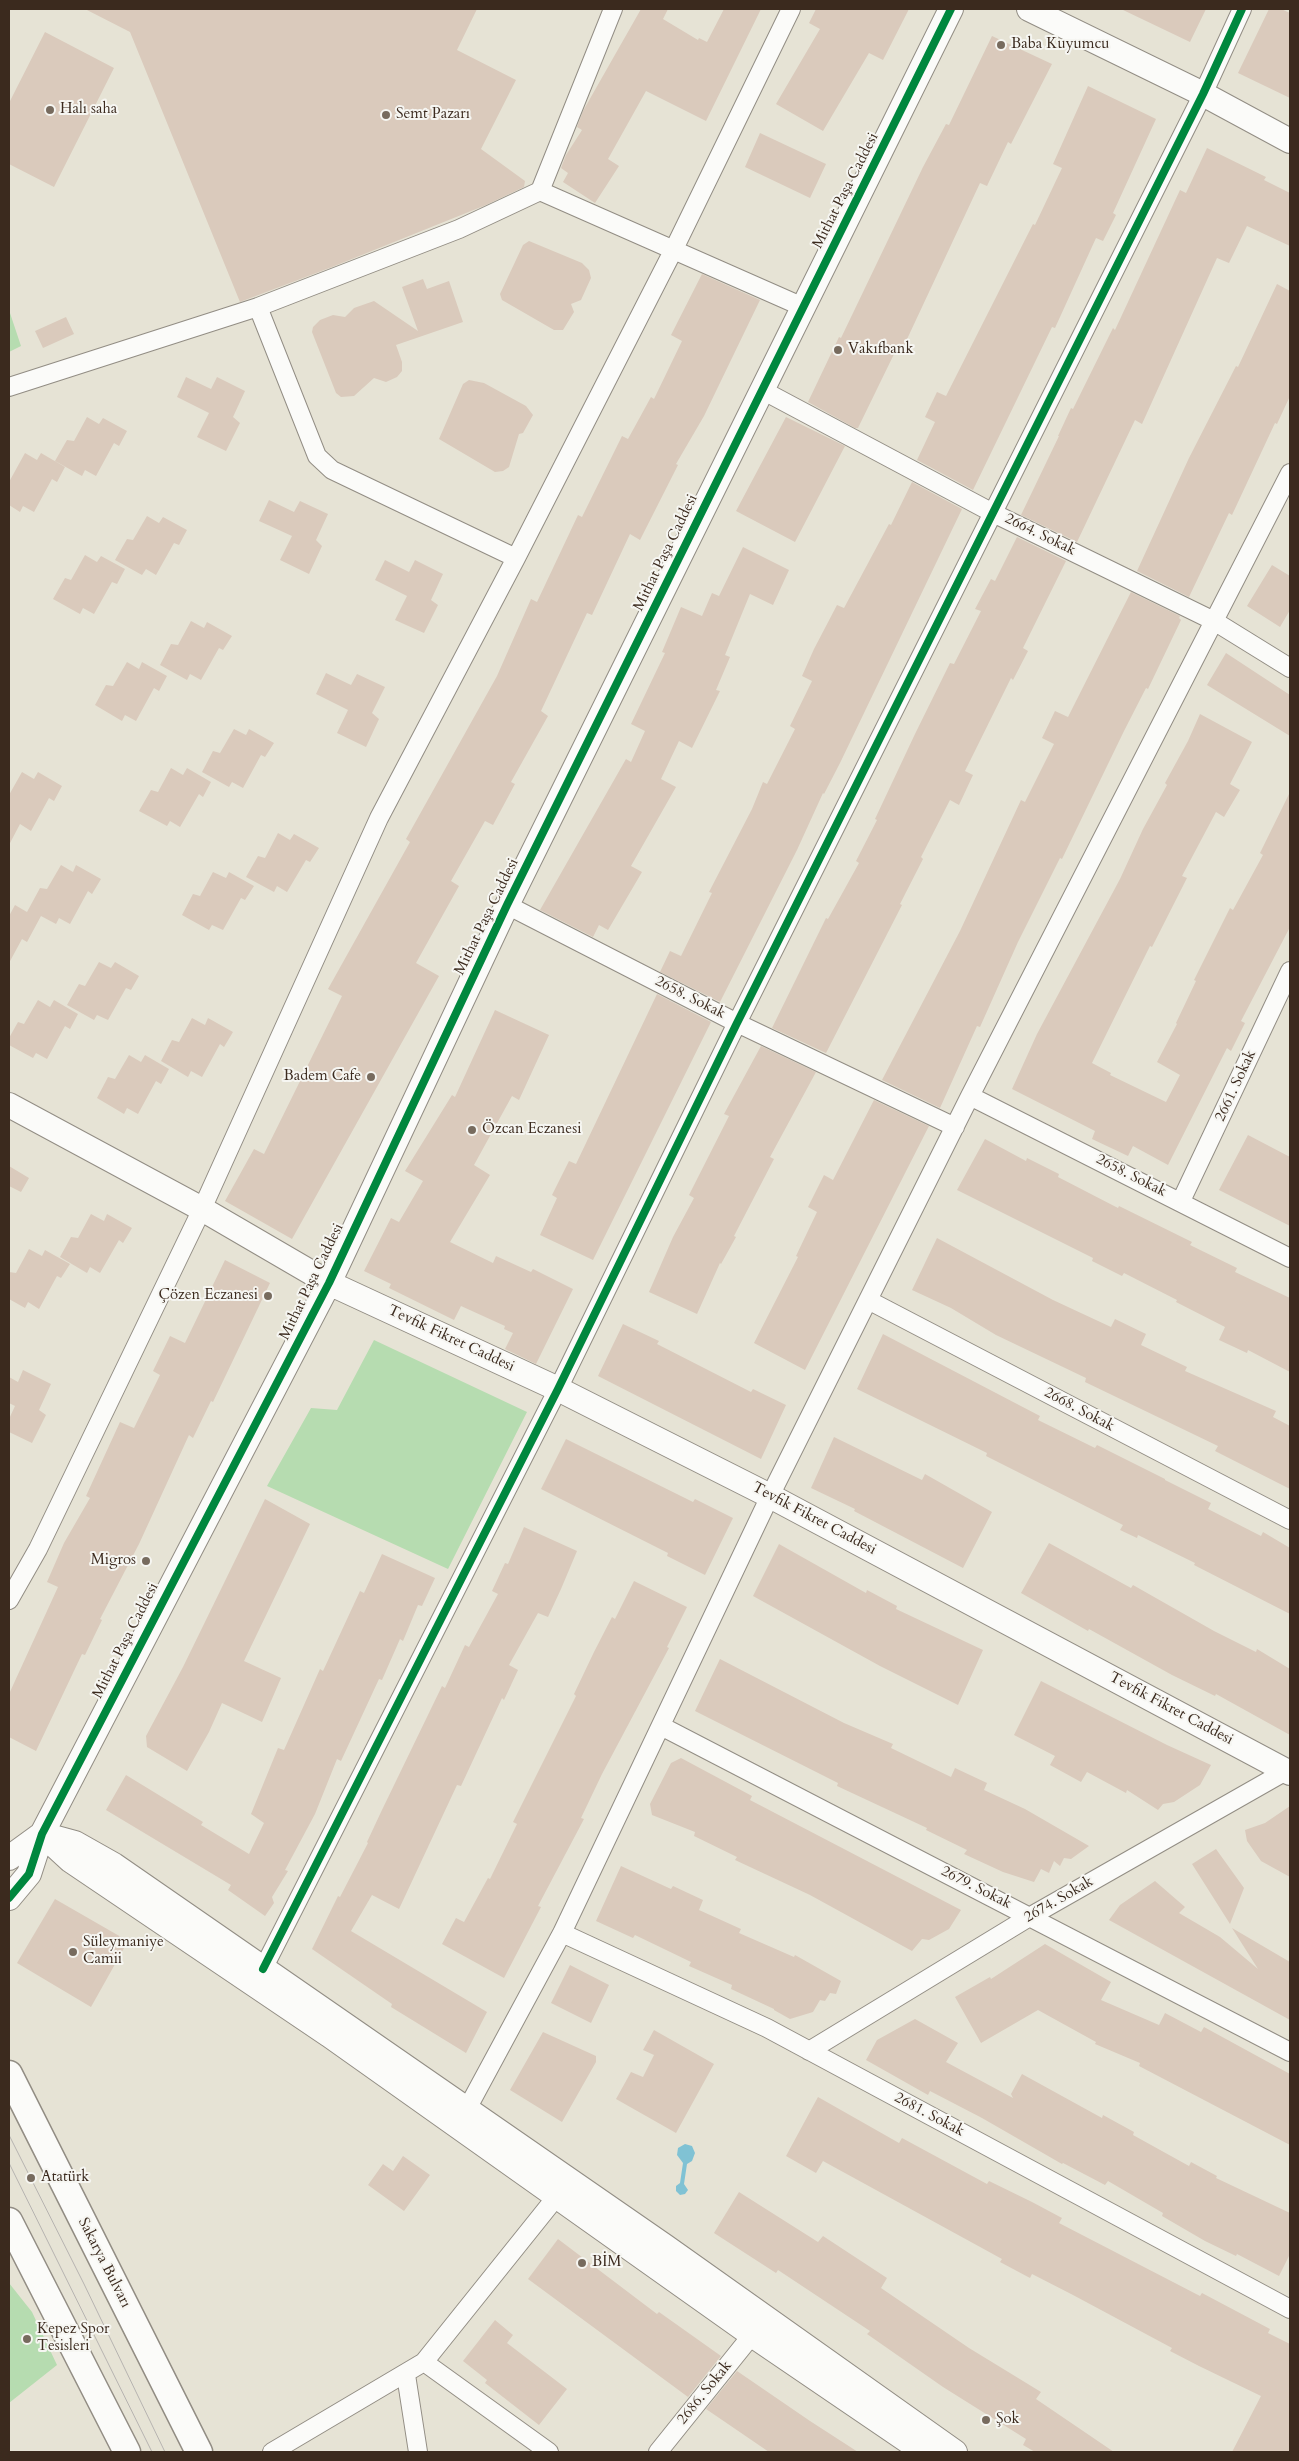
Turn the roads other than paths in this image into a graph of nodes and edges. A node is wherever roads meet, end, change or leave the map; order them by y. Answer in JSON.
{"nodes":[{"id":1,"x":613,"y":9,"type":"edge"},
{"id":2,"x":791,"y":9,"type":"edge"},
{"id":3,"x":951,"y":9,"type":"edge"},
{"id":4,"x":1029,"y":9,"type":"edge"},
{"id":5,"x":1242,"y":9,"type":"edge"},
{"id":6,"x":1203,"y":94,"type":"junction"},
{"id":7,"x":1290,"y":141,"type":"edge"},
{"id":8,"x":540,"y":191,"type":"junction"},
{"id":9,"x":674,"y":249,"type":"junction"},
{"id":10,"x":803,"y":307,"type":"junction"},
{"id":11,"x":258,"y":308,"type":"junction"},
{"id":12,"x":9,"y":388,"type":"edge"},
{"id":13,"x":762,"y":390,"type":"junction"},
{"id":14,"x":1290,"y":472,"type":"edge"},
{"id":15,"x":993,"y":513,"type":"junction"},
{"id":16,"x":516,"y":558,"type":"junction"},
{"id":17,"x":1214,"y":621,"type":"junction"},
{"id":18,"x":1290,"y":668,"type":"edge"},
{"id":19,"x":507,"y":905,"type":"junction"},
{"id":20,"x":1290,"y":971,"type":"edge"},
{"id":21,"x":737,"y":1022,"type":"junction"},
{"id":22,"x":970,"y":1096,"type":"junction"},
{"id":23,"x":9,"y":1105,"type":"edge"},
{"id":24,"x":955,"y":1128,"type":"junction"},
{"id":25,"x":1181,"y":1201,"type":"junction"},
{"id":26,"x":202,"y":1209,"type":"junction"},
{"id":27,"x":1290,"y":1258,"type":"edge"},
{"id":28,"x":329,"y":1282,"type":"junction"},
{"id":29,"x":868,"y":1300,"type":"junction"},
{"id":30,"x":558,"y":1389,"type":"junction"},
{"id":31,"x":770,"y":1496,"type":"junction"},
{"id":32,"x":1290,"y":1520,"type":"edge"},
{"id":33,"x":9,"y":1600,"type":"edge"},
{"id":34,"x":661,"y":1726,"type":"junction"},
{"id":35,"x":1288,"y":1772,"type":"edge"},
{"id":36,"x":42,"y":1834,"type":"junction"},
{"id":37,"x":9,"y":1858,"type":"edge"},
{"id":38,"x":9,"y":1898,"type":"edge"},
{"id":39,"x":1031,"y":1916,"type":"junction"},
{"id":40,"x":562,"y":1933,"type":"junction"},
{"id":41,"x":263,"y":1969,"type":"junction"},
{"id":42,"x":809,"y":2051,"type":"junction"},
{"id":43,"x":1290,"y":2052,"type":"edge"},
{"id":44,"x":9,"y":2074,"type":"edge"},
{"id":45,"x":467,"y":2109,"type":"junction"},
{"id":46,"x":557,"y":2196,"type":"junction"},
{"id":47,"x":9,"y":2221,"type":"edge"},
{"id":48,"x":1290,"y":2309,"type":"edge"},
{"id":49,"x":752,"y":2335,"type":"junction"},
{"id":50,"x":424,"y":2362,"type":"junction"},
{"id":51,"x":406,"y":2374,"type":"junction"},
{"id":52,"x":127,"y":2452,"type":"edge"},
{"id":53,"x":200,"y":2452,"type":"edge"},
{"id":54,"x":272,"y":2452,"type":"edge"},
{"id":55,"x":418,"y":2452,"type":"edge"},
{"id":56,"x":549,"y":2452,"type":"edge"},
{"id":57,"x":658,"y":2452,"type":"edge"},
{"id":58,"x":924,"y":2452,"type":"edge"},
{"id":59,"x":955,"y":2452,"type":"edge"}],
"edges":[{"from":1,"to":8,"type":"street"},
{"from":2,"to":9,"type":"street"},
{"from":3,"to":10,"type":"street","name":"Mithat Paşa Caddesi"},
{"from":4,"to":6,"type":"street"},
{"from":5,"to":6,"type":"street"},
{"from":6,"to":7,"type":"street"},
{"from":6,"to":15,"type":"street"},
{"from":8,"to":9,"type":"street"},
{"from":8,"to":11,"type":"street"},
{"from":9,"to":10,"type":"street"},
{"from":9,"to":16,"type":"street"},
{"from":10,"to":13,"type":"street","name":"Mithat Paşa Caddesi"},
{"from":11,"to":12,"type":"street"},
{"from":11,"to":16,"type":"street"},
{"from":13,"to":15,"type":"street","name":"2664. Sokak"},
{"from":13,"to":19,"type":"street","name":"Mithat Paşa Caddesi"},
{"from":14,"to":17,"type":"street"},
{"from":15,"to":17,"type":"street","name":"2664. Sokak"},
{"from":15,"to":21,"type":"street"},
{"from":16,"to":26,"type":"street"},
{"from":17,"to":18,"type":"street","name":"2664. Sokak"},
{"from":17,"to":22,"type":"street"},
{"from":19,"to":21,"type":"street","name":"2658. Sokak"},
{"from":19,"to":28,"type":"street","name":"Mithat Paşa Caddesi"},
{"from":20,"to":25,"type":"street","name":"2661. Sokak"},
{"from":21,"to":24,"type":"street","name":"2658. Sokak"},
{"from":21,"to":30,"type":"street"},
{"from":22,"to":24,"type":"street"},
{"from":22,"to":25,"type":"street","name":"2658. Sokak"},
{"from":23,"to":26,"type":"street","name":"Tevfik Fikret Caddesi"},
{"from":24,"to":29,"type":"street"},
{"from":25,"to":27,"type":"street","name":"2658. Sokak"},
{"from":26,"to":28,"type":"street","name":"Tevfik Fikret Caddesi"},
{"from":26,"to":33,"type":"street"},
{"from":28,"to":30,"type":"street","name":"Tevfik Fikret Caddesi"},
{"from":28,"to":36,"type":"street","name":"Mithat Paşa Caddesi"},
{"from":29,"to":31,"type":"street"},
{"from":29,"to":32,"type":"street","name":"2668. Sokak"},
{"from":30,"to":31,"type":"street","name":"Tevfik Fikret Caddesi"},
{"from":30,"to":41,"type":"street"},
{"from":31,"to":34,"type":"street"},
{"from":31,"to":35,"type":"street","name":"Tevfik Fikret Caddesi"},
{"from":34,"to":39,"type":"street","name":"2679. Sokak"},
{"from":34,"to":40,"type":"street"},
{"from":35,"to":39,"type":"street","name":"2674. Sokak"},
{"from":36,"to":37,"type":"street"},
{"from":36,"to":38,"type":"street","name":"Mithat Paşa Caddesi"},
{"from":36,"to":41,"type":"street"},
{"from":36,"to":46,"type":"street"},
{"from":39,"to":42,"type":"street","name":"2674. Sokak"},
{"from":39,"to":43,"type":"street","name":"2679. Sokak"},
{"from":40,"to":42,"type":"street","name":"2681. Sokak"},
{"from":40,"to":45,"type":"street"},
{"from":41,"to":45,"type":"street"},
{"from":42,"to":48,"type":"street","name":"2681. Sokak"},
{"from":44,"to":53,"type":"main road","name":"Sakarya Bulvarı"},
{"from":45,"to":59,"type":"street"},
{"from":46,"to":49,"type":"street"},
{"from":46,"to":50,"type":"street"},
{"from":47,"to":52,"type":"main road"},
{"from":49,"to":57,"type":"street","name":"2686. Sokak"},
{"from":49,"to":58,"type":"street"},
{"from":50,"to":51,"type":"street"},
{"from":50,"to":56,"type":"street"},
{"from":51,"to":54,"type":"street"},
{"from":51,"to":55,"type":"street"}]}
